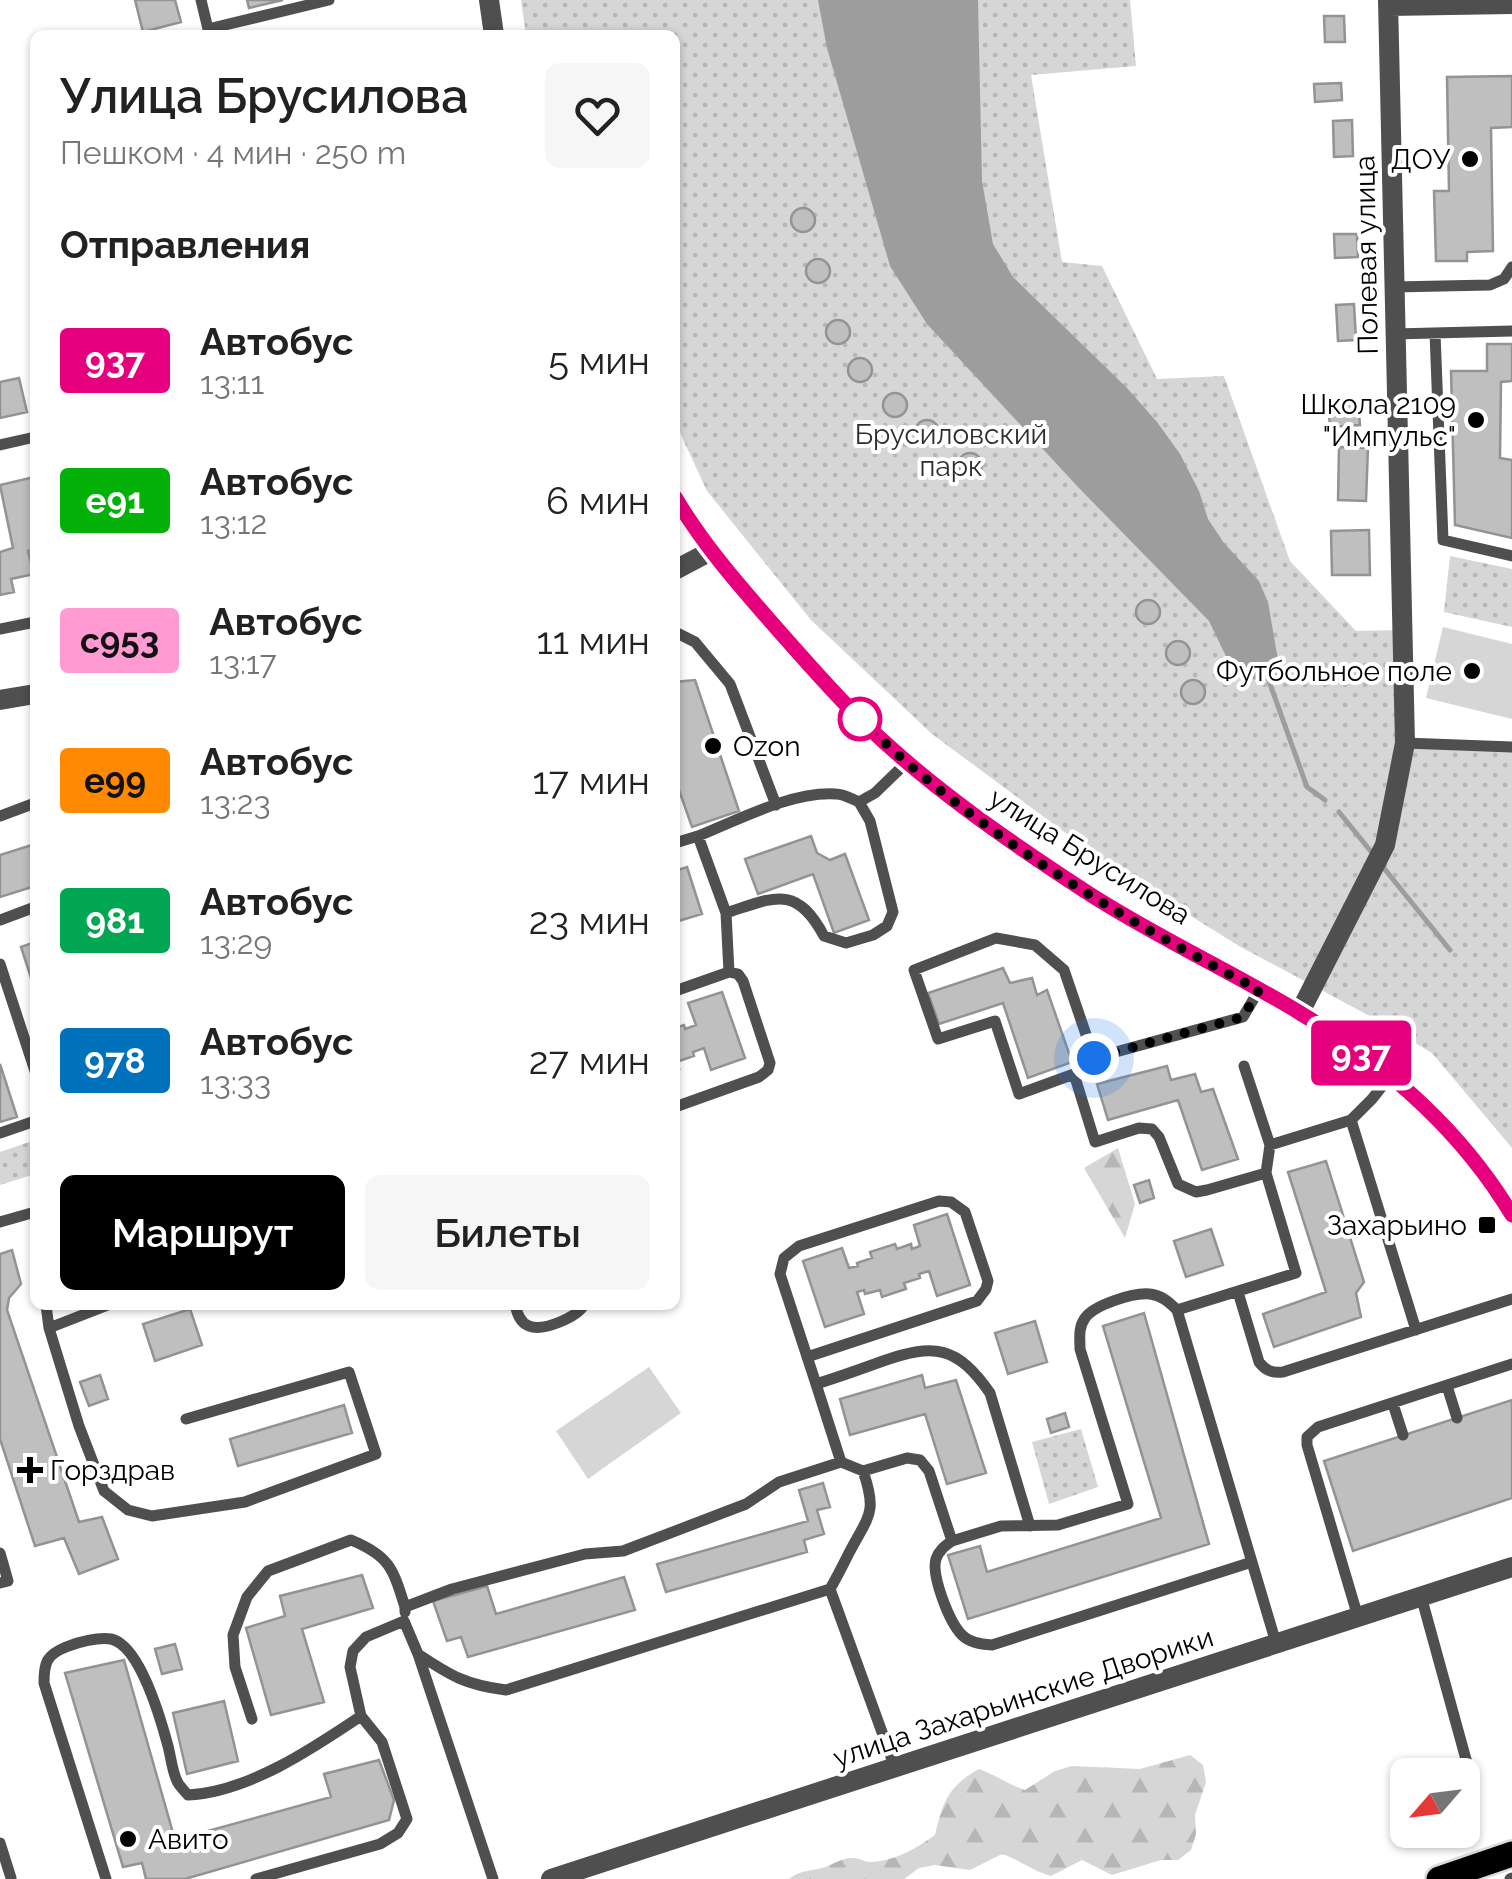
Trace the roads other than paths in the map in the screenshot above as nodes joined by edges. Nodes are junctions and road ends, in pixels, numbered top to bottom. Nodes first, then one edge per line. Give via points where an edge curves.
1 (201, 0) edge
2 (329, 0) edge
3 (489, 0) edge
4 (1388, 3) edge
5 (1512, 4) edge
6 (493, 30) edge
7 (1512, 267) edge
8 (1394, 288) junction
9 (1512, 330) edge
10 (1434, 333) junction
11 (1394, 334) junction
12 (30, 437) edge
13 (0, 445) edge
14 (680, 504) edge
15 (712, 551) junction
16 (1512, 556) edge
17 (680, 567) edge
18 (30, 623) edge
19 (0, 629) edge
20 (680, 634) edge
21 (30, 695) edge
22 (0, 700) edge
23 (1404, 742) junction
24 (1512, 747) edge
25 (907, 762) junction
26 (859, 802) junction
27 (30, 805) edge
28 (776, 805) junction
29 (0, 816) edge
30 (698, 836) junction
31 (680, 841) edge
32 (30, 910) edge
33 (726, 913) junction
34 (0, 920) edge
35 (0, 964) edge
36 (729, 972) junction
37 (680, 989) edge
38 (1259, 990) junction
39 (1300, 1012) junction
40 (30, 1028) edge
41 (22, 1031) junction
42 (30, 1056) edge
43 (1094, 1058) junction
44 (1244, 1066) dead end
45 (1074, 1074) junction
46 (1390, 1076) junction
47 (680, 1104) edge
48 (1350, 1120) junction
49 (30, 1124) edge
50 (0, 1133) edge
51 (1270, 1145) junction
52 (1266, 1174) junction
53 (30, 1213) edge
54 (1512, 1215) edge
55 (0, 1222) edge
56 (1238, 1292) junction
57 (1512, 1299) edge
58 (47, 1310) edge
59 (95, 1310) edge
60 (516, 1310) edge
61 (579, 1310) edge
62 (1176, 1310) junction
63 (49, 1328) junction
64 (1416, 1330) junction
65 (807, 1357) junction
66 (1512, 1364) edge
67 (816, 1384) junction
68 (1447, 1386) junction
69 (1393, 1404) junction
70 (1457, 1418) dead end
71 (186, 1419) dead end
72 (1404, 1435) dead end
73 (842, 1462) junction
74 (863, 1471) junction
75 (1030, 1526) junction
76 (952, 1541) junction
77 (0, 1553) edge
78 (1252, 1562) junction
79 (1512, 1567) edge
80 (0, 1584) edge
81 (830, 1588) junction
82 (1421, 1596) junction
83 (406, 1607) junction
84 (1358, 1617) junction
85 (404, 1621) junction
86 (1276, 1643) junction
87 (418, 1654) junction
88 (361, 1716) junction
89 (252, 1719) dead end
90 (1466, 1758) edge
91 (895, 1768) junction
92 (0, 1843) edge
93 (1512, 1854) edge
94 (9, 1879) edge
95 (106, 1879) edge
96 (256, 1879) edge
97 (493, 1879) edge
98 (551, 1879) edge
99 (1439, 1879) edge

1 - 2 lane via 208,29
3 - 6 street
4 - 5 street
4 - 8 street, Полевая улица
7 - 8 lane via 1490,285
8 - 11 street, Полевая улица
9 - 10 lane
10 - 11 lane
10 - 16 lane via 1442,540
11 - 23 street, Полевая улица
12 - 13 lane
14 - 15 street, улица Брусилова
15 - 17 street
15 - 25 street, улица Брусилова via 820,678
18 - 19 lane
20 - 28 lane via 695,642 730,684
21 - 22 street
23 - 24 lane
23 - 39 street via 1384,845
25 - 26 lane
25 - 38 street, улица Брусилова via 1090,894
26 - 28 lane via 839,794
26 - 33 lane via 870,821 892,912 887,926 846,943 824,936 796,900 768,899
27 - 29 lane
28 - 30 lane
30 - 31 lane
30 - 33 lane
32 - 34 lane
33 - 36 lane
35 - 41 lane
36 - 37 lane
36 - 47 lane via 743,981 768,1070
38 - 39 street, улица Брусилова
38 - 43 lane via 1243,1017
39 - 46 street, улица Брусилова
40 - 41 lane
41 - 42 lane
43 - 45 lane
43 - 45 lane via 1064,970 1036,945 996,938 914,970 938,1039 995,1020 1019,1094
44 - 51 lane
45 - 52 lane via 1095,1142 1152,1129 1178,1184 1196,1192
46 - 48 lane
46 - 54 street, улица Брусилова via 1472,1158
48 - 51 lane
48 - 64 lane
49 - 50 lane
51 - 52 lane
52 - 56 lane via 1296,1273
53 - 55 lane
56 - 62 lane
56 - 64 lane via 1260,1362 1274,1372
57 - 64 lane
58 - 63 lane
59 - 63 lane
60 - 61 lane via 535,1327
62 - 75 lane via 1168,1300 1137,1294 1086,1316 1080,1349 1128,1504 1058,1525
62 - 78 lane
63 - 71 lane via 104,1492 128,1510 152,1516 245,1502 376,1454 349,1372
65 - 65 lane via 977,1300 988,1280 962,1208 939,1201 790,1251 780,1274
65 - 67 lane
66 - 68 lane
67 - 73 lane
67 - 75 lane via 925,1349 961,1361 990,1394
68 - 69 lane
68 - 70 lane
69 - 72 lane
69 - 84 lane via 1318,1427 1307,1437
73 - 74 lane
73 - 83 lane via 779,1482 746,1504 623,1551 585,1554
74 - 76 lane via 920,1460
74 - 81 lane via 870,1513
75 - 76 lane via 1001,1526
76 - 78 lane via 934,1565 947,1609 962,1635 992,1646
77 - 80 lane via 8,1581
78 - 86 lane
79 - 82 street, улица Захарьинские Дворики
81 - 87 lane via 506,1690 451,1676
81 - 91 lane
82 - 84 street, улица Захарьинские Дворики
82 - 90 lane
83 - 85 lane
83 - 89 lane via 382,1558 351,1540 268,1571 247,1597 232,1635
84 - 86 street, улица Захарьинские Дворики
85 - 87 lane
85 - 88 lane via 366,1637 353,1651 350,1668
86 - 91 street, улица Захарьинские Дворики
87 - 97 lane
88 - 95 lane via 263,1774 188,1795 178,1784 145,1680 124,1646 95,1640 50,1656 44,1683
88 - 96 lane via 382,1742 407,1819 398,1833
91 - 98 street, улица Захарьинские Дворики
92 - 94 lane
93 - 99 main road

